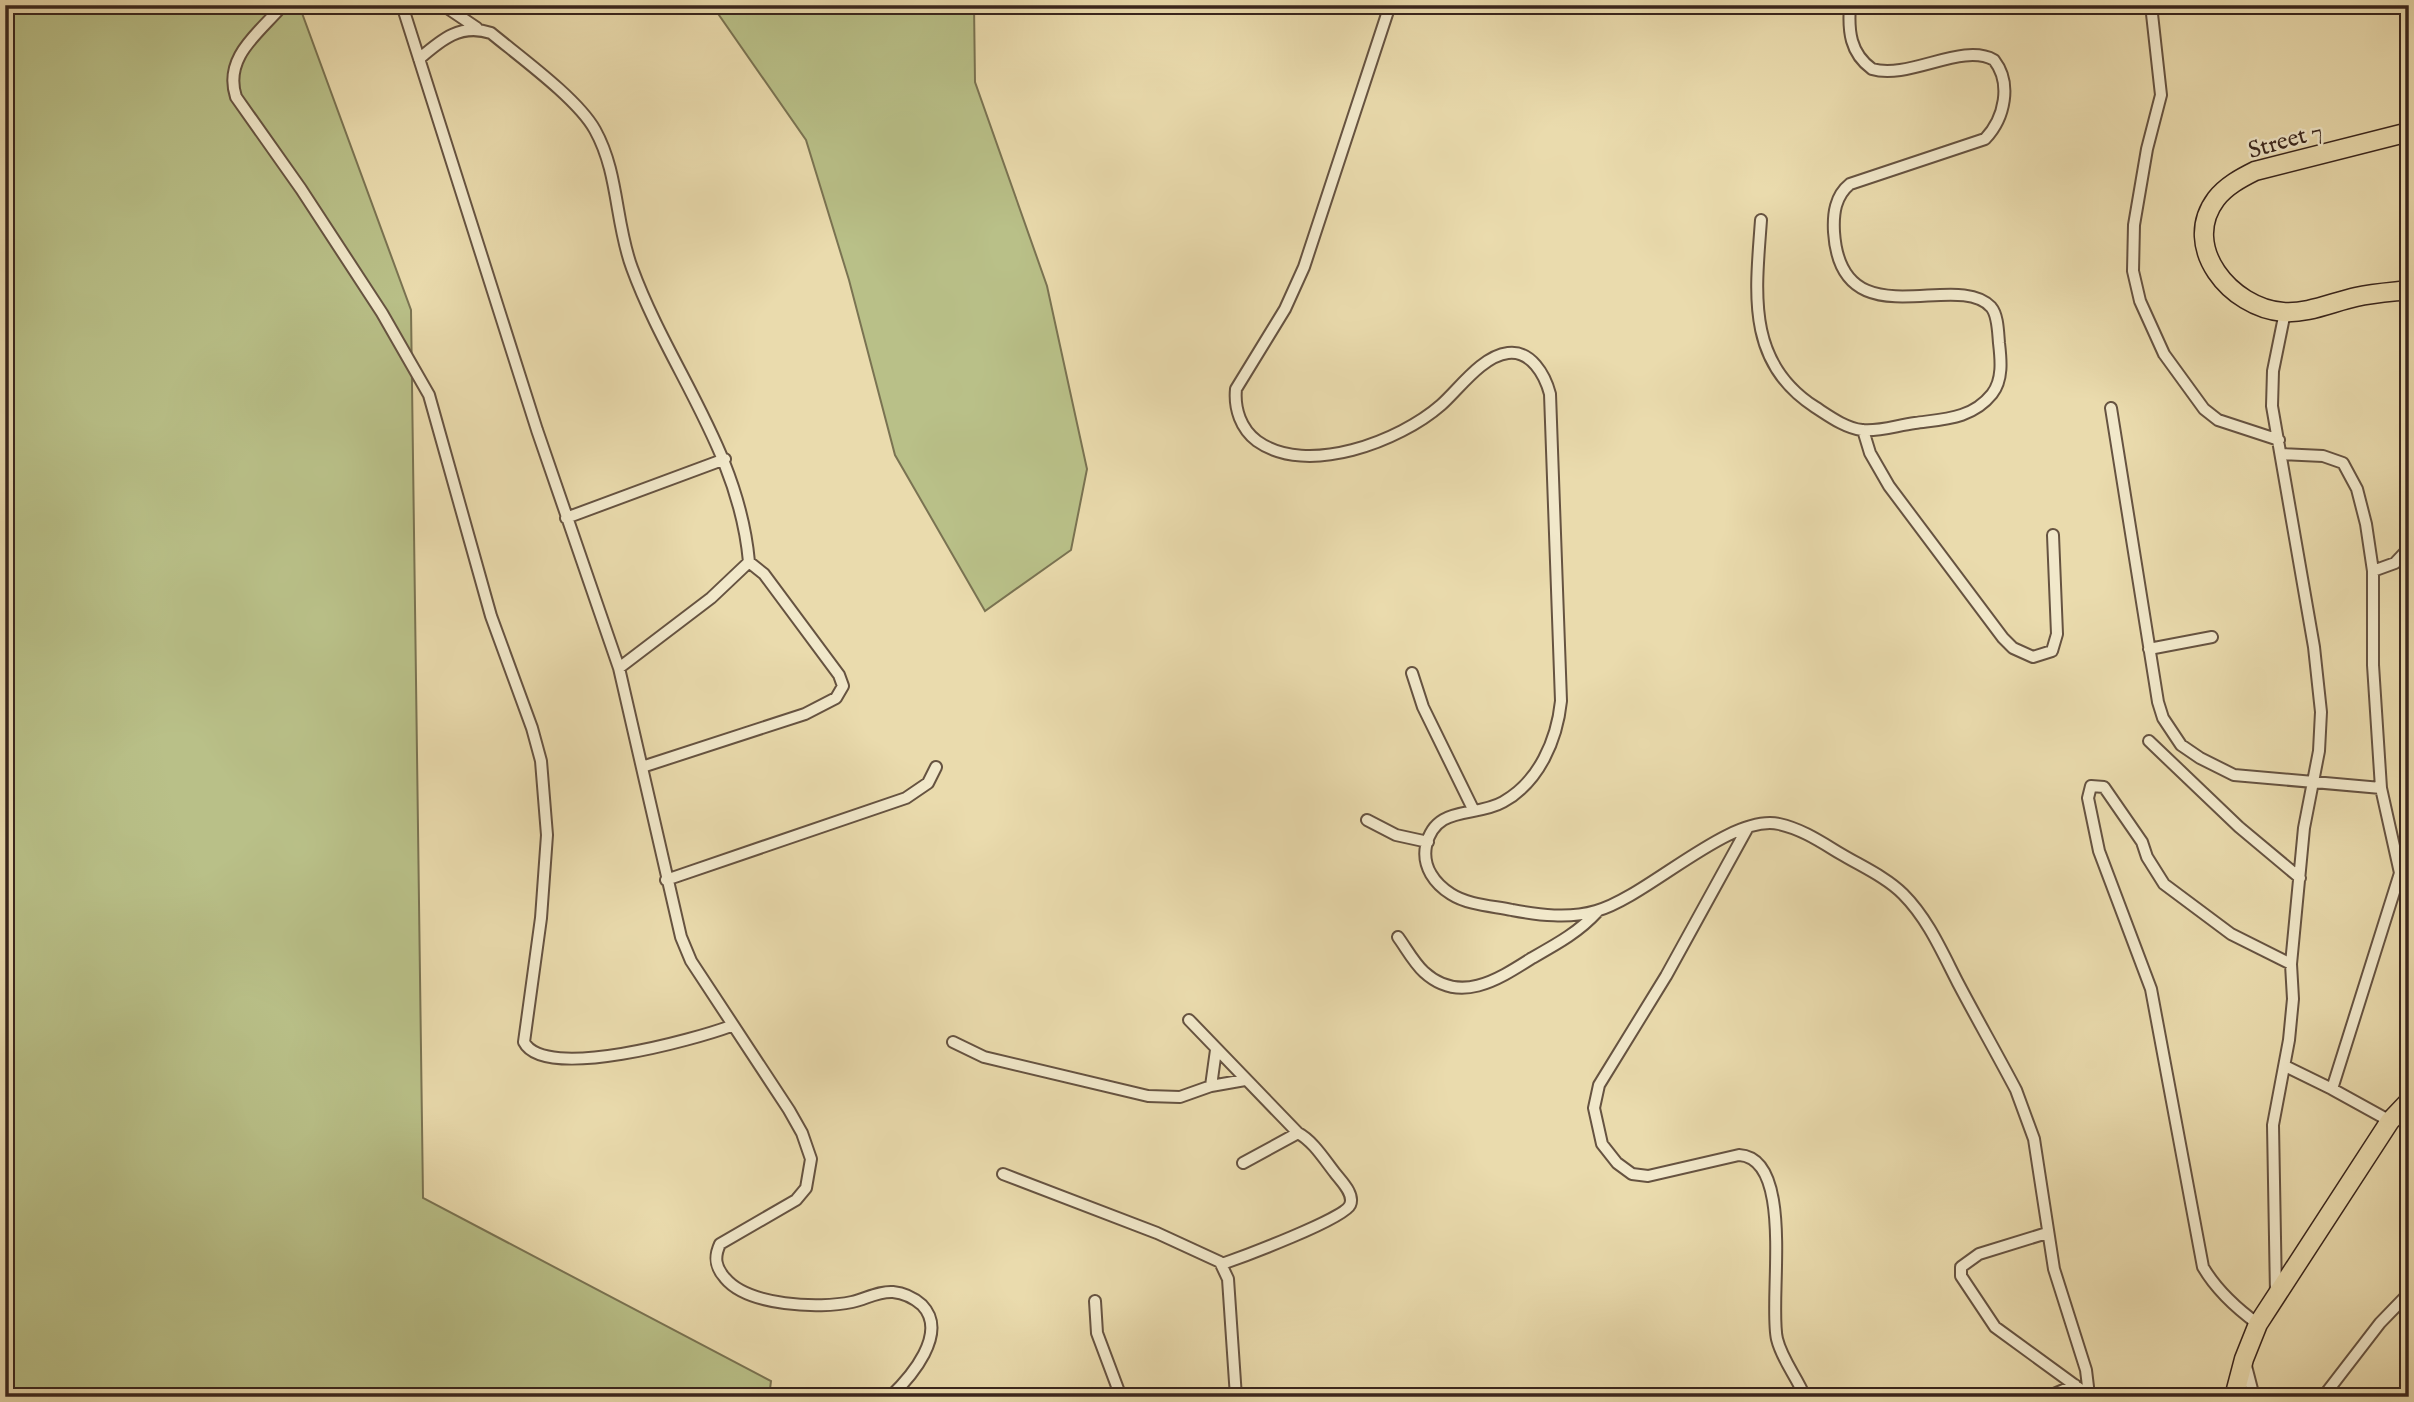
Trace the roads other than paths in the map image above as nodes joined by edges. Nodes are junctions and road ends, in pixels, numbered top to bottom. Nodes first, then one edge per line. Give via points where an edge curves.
1 (283, 5) edge
2 (402, 5) edge
3 (443, 5) edge
4 (1390, 5) edge
5 (1850, 5) edge
6 (2151, 5) edge
7 (477, 28) junction
8 (419, 60) junction
9 (2409, 132) edge
10 (1761, 220) dead end
11 (2409, 290) edge
12 (2285, 312) junction
13 (2111, 408) dead end
14 (1863, 430) junction
15 (2279, 440) junction
16 (2281, 454) junction
17 (725, 459) junction
18 (566, 518) junction
19 (2053, 535) dead end
20 (2409, 548) edge
21 (749, 562) junction
22 (2373, 571) junction
23 (2212, 636) dead end
24 (2150, 649) junction
25 (619, 668) junction
26 (1412, 673) dead end
27 (2149, 741) dead end
28 (642, 767) junction
29 (936, 767) dead end
30 (2314, 780) junction
31 (2381, 788) junction
32 (1473, 809) junction
33 (1367, 820) dead end
34 (1748, 827) junction
35 (1428, 842) junction
36 (2404, 876) edge
37 (2300, 878) junction
38 (666, 880) junction
39 (1598, 911) junction
40 (1398, 937) dead end
41 (2291, 964) junction
42 (1189, 1020) dead end
43 (731, 1026) junction
44 (953, 1042) dead end
45 (1216, 1050) junction
46 (2285, 1066) junction
47 (1245, 1080) junction
48 (1211, 1086) junction
49 (2332, 1089) junction
50 (2409, 1101) edge
51 (2390, 1121) junction
52 (1298, 1133) junction
53 (1243, 1163) dead end
54 (1003, 1174) dead end
55 (2047, 1233) junction
56 (1222, 1264) junction
57 (2409, 1293) edge
58 (2276, 1294) junction
59 (1095, 1301) dead end
60 (2258, 1324) junction
61 (2244, 1359) junction
62 (2075, 1385) junction
63 (2090, 1396) edge
64 (890, 1397) edge
65 (1121, 1397) edge
66 (1236, 1397) edge
67 (1805, 1397) edge
68 (2047, 1397) edge
69 (2234, 1397) edge
70 (2254, 1397) edge
71 (2323, 1397) edge

1 - 43 street via 237,57 232,70 236,97 382,313 429,395 491,616 541,761 546,874 524,1042 539,1057 562,1058 664,1048
2 - 8 street
3 - 7 street
4 - 32 street via 1304,267 1285,309 1236,389 1235,403 1248,432 1272,450 1334,454 1406,430 1499,356 1516,354 1540,369 1549,394 1559,720 1550,748 1523,785 1501,803
5 - 14 street via 1855,52 1872,69 1896,71 1979,55 1994,60 2005,80 1999,119 1985,139 1860,179 1845,188 1837,201 1833,225 1837,250 1858,285 1891,297 1975,299 1993,310 1999,339 1996,388 1977,409 1960,417
6 - 15 street via 2161,95 2134,225 2133,271 2140,301 2164,354 2204,409 2218,419
7 - 8 street via 446,37
7 - 17 street via 491,33 565,95 594,129 609,159 631,265 646,303
8 - 18 street
9 - 12 main road, Street 7 via 2255,171 2217,197 2203,236 2211,264 2228,288 2247,302
10 - 14 street via 1757,307 1767,352 1797,395 1840,422
11 - 12 main road, Street 7
12 - 15 street via 2272,387
13 - 24 street
14 - 19 street via 1889,486 2003,638 2033,657 2052,651 2057,634
15 - 16 street
16 - 22 street via 2332,458 2346,466 2367,524
16 - 30 street via 2321,712
17 - 18 street
17 - 21 street via 745,527
18 - 25 street
20 - 22 street via 2395,563
21 - 25 street
21 - 28 street via 760,568 839,675 841,691 805,714
22 - 31 street
23 - 24 street
24 - 30 street via 2163,718 2181,744 2234,775
25 - 28 street
26 - 32 street via 1423,707
27 - 37 street
28 - 38 street
29 - 38 street via 923,788 906,798
30 - 31 street
30 - 37 street
31 - 36 street
32 - 35 street via 1444,818
33 - 35 street via 1396,835
34 - 39 street via 1625,900
34 - 55 street via 1770,822 1809,834 1901,892 1918,912 2016,1090 2034,1139
34 - 67 street via 1666,976 1598,1084 1594,1108 1602,1144 1632,1174 1648,1176 1739,1155 1758,1165 1770,1187 1777,1225 1776,1337
35 - 39 street via 1426,863 1435,881 1458,898 1524,912
36 - 49 street
37 - 41 street
38 - 43 street via 691,961
39 - 40 street via 1581,930 1478,988 1439,983 1423,972
41 - 46 street via 2293,999
41 - 60 street via 2231,934 2164,884 2104,787 2091,786 2088,798 2099,851 2151,989 2203,1267 2237,1309
42 - 45 street
43 - 64 street via 802,1133 811,1159 806,1188 796,1200 720,1244 715,1259 718,1270 741,1291 780,1302 837,1304 883,1292 918,1301 929,1317 928,1345
44 - 48 street via 984,1057 1148,1096 1180,1097
45 - 47 street
45 - 48 street
46 - 49 street
46 - 58 street via 2272,1145
47 - 48 street
47 - 52 street
49 - 51 street
50 - 51 main road
51 - 58 main road
52 - 53 street
52 - 56 street via 1312,1144 1350,1194 1350,1206 1326,1222
54 - 56 street via 1146,1228
55 - 62 street via 1979,1254 1960,1270 1995,1327
55 - 63 street via 2064,1307 2087,1370
56 - 66 street
57 - 71 street
58 - 60 main road
59 - 65 street via 1097,1333
60 - 61 main road
61 - 69 main road
61 - 70 street
62 - 63 street
62 - 68 street

